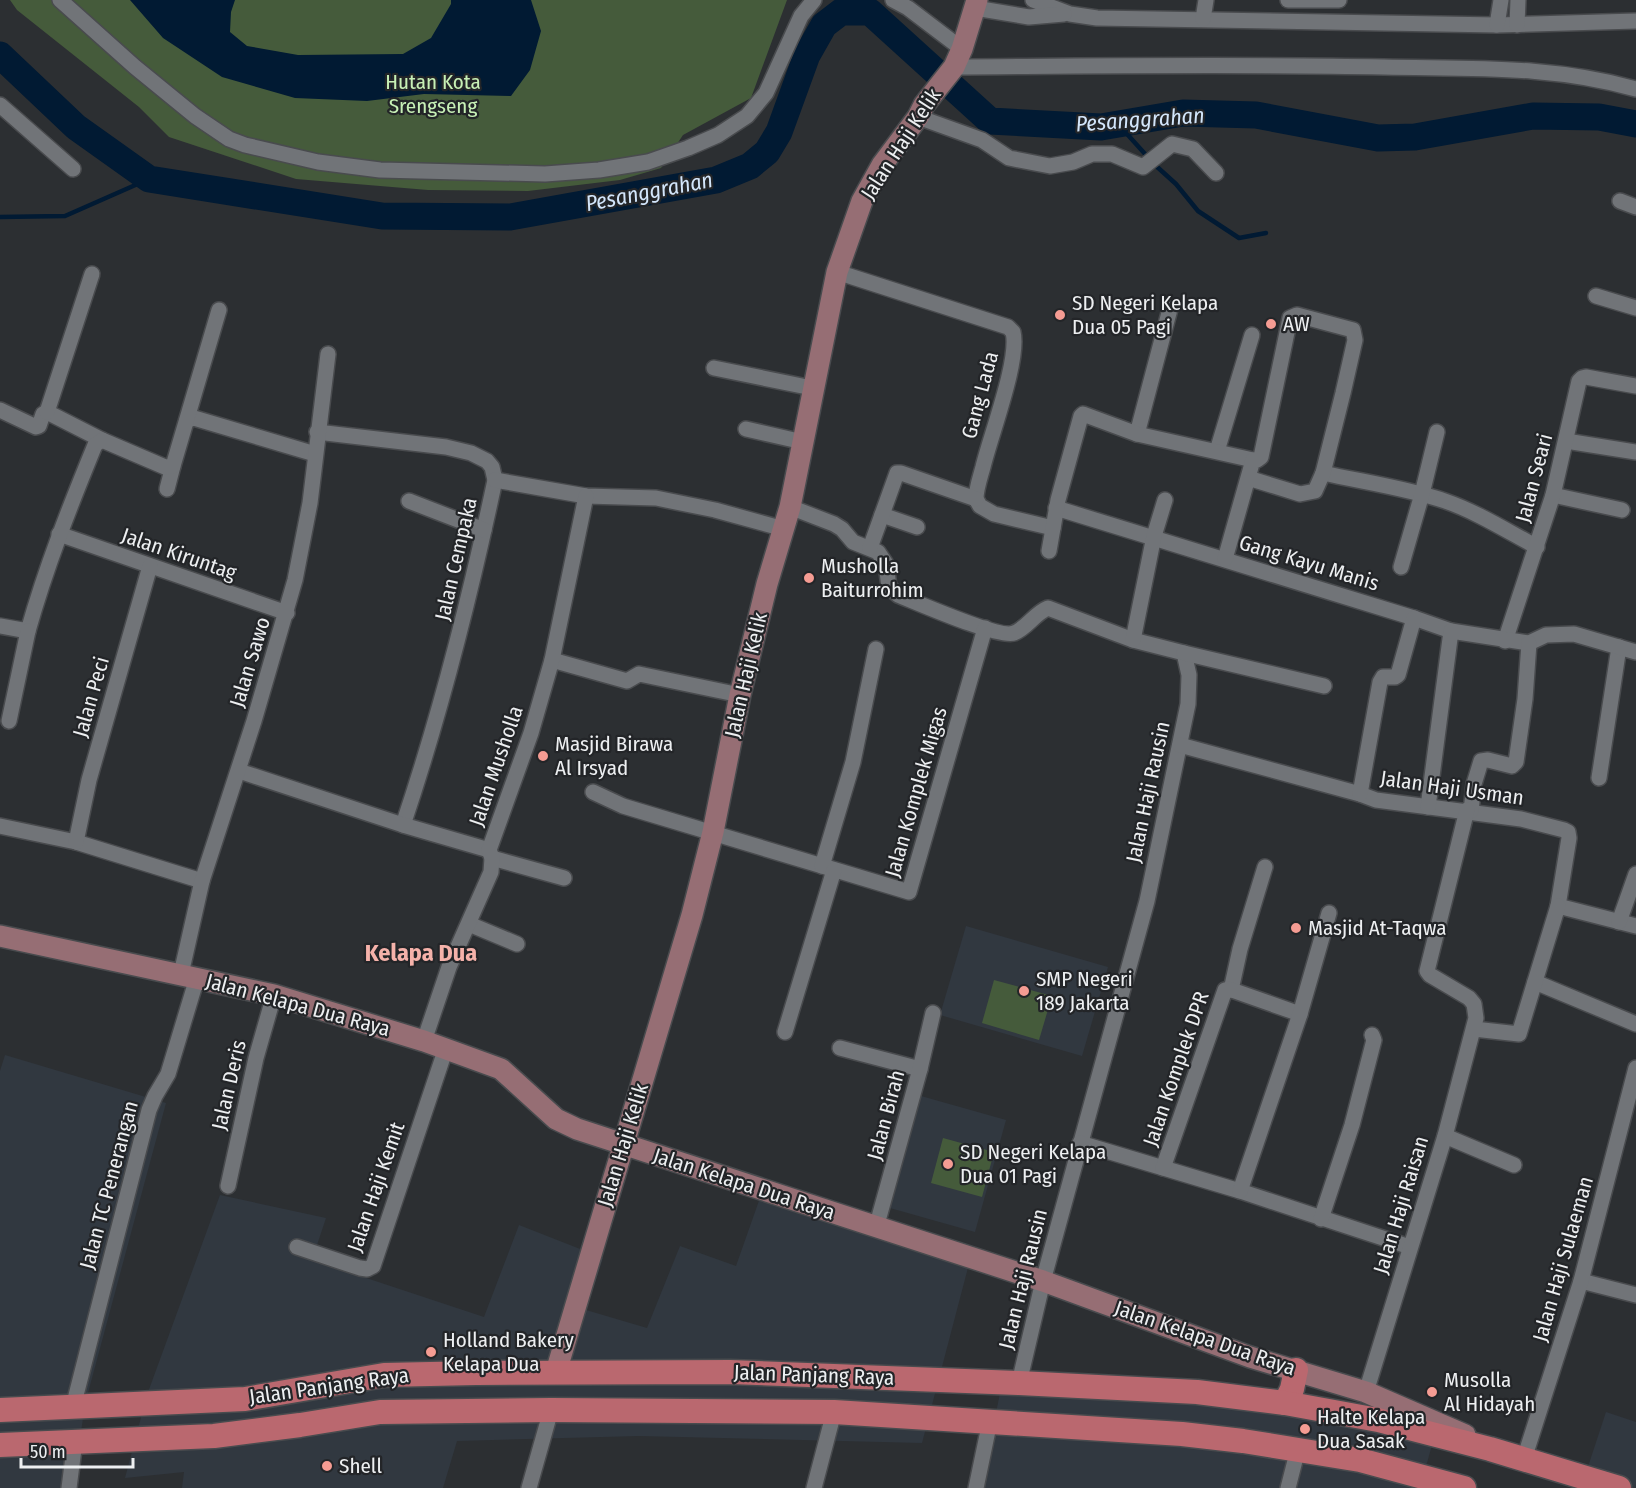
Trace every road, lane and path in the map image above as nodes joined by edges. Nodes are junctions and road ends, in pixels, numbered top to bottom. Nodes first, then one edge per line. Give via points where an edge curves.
1 (60, 0) edge
2 (814, 0) edge
3 (893, 0) edge
4 (1033, 0) edge
5 (1206, 0) edge
6 (1287, 0) edge
7 (1339, 0) edge
8 (1501, 0) edge
9 (1518, 0) edge
10 (1305, 1) edge
11 (976, 4) edge
12 (1070, 14) junction
13 (1203, 19) junction
14 (1636, 21) edge
15 (1497, 25) junction
16 (1517, 25) junction
17 (955, 63) junction
18 (1636, 89) edge
19 (0, 105) edge
20 (921, 111) junction
21 (73, 169) dead end
22 (1216, 172) dead end
23 (1620, 201) dead end
24 (1636, 207) edge
25 (837, 272) junction
26 (92, 274) dead end
27 (1596, 296) dead end
28 (1636, 308) edge
29 (1170, 309) dead end
30 (219, 310) dead end
31 (1252, 335) dead end
32 (328, 354) dead end
33 (714, 368) dead end
34 (1636, 386) edge
35 (812, 388) junction
36 (0, 410) edge
37 (46, 412) junction
38 (187, 420) junction
39 (746, 429) dead end
40 (317, 432) junction
41 (1437, 432) dead end
42 (1137, 434) junction
43 (102, 440) junction
44 (1566, 441) junction
45 (802, 442) junction
46 (1217, 451) junction
47 (1636, 452) edge
48 (315, 454) junction
49 (1253, 460) junction
50 (173, 466) junction
51 (1323, 473) junction
52 (1248, 478) junction
53 (495, 480) junction
54 (167, 489) dead end
55 (1422, 494) junction
56 (1553, 495) junction
57 (586, 496) junction
58 (976, 499) junction
59 (1165, 500) dead end
60 (409, 501) dead end
61 (790, 507) junction
62 (1056, 508) junction
63 (1622, 510) dead end
64 (882, 515) junction
65 (917, 527) dead end
66 (1053, 528) junction
67 (784, 529) junction
68 (484, 530) junction
69 (58, 534) junction
70 (1154, 536) junction
71 (1537, 547) junction
72 (870, 548) junction
73 (1049, 552) dead end
74 (1225, 559) junction
75 (150, 566) junction
76 (1401, 567) dead end
77 (286, 613) junction
78 (1414, 618) junction
79 (0, 626) edge
80 (985, 628) junction
81 (28, 631) junction
82 (1451, 632) junction
83 (1133, 640) junction
84 (1505, 641) junction
85 (1529, 643) junction
86 (1619, 647) junction
87 (876, 649) dead end
88 (1636, 652) edge
89 (1184, 653) junction
90 (552, 660) junction
91 (1324, 686) dead end
92 (740, 695) junction
93 (9, 721) dead end
94 (1180, 745) junction
95 (239, 771) junction
96 (1599, 778) dead end
97 (593, 792) dead end
98 (1360, 794) junction
99 (1428, 807) junction
100 (1469, 811) junction
101 (403, 825) junction
102 (0, 826) edge
103 (713, 832) junction
104 (75, 842) junction
105 (491, 854) junction
106 (1266, 867) dead end
107 (828, 868) junction
108 (1636, 874) edge
109 (564, 878) dead end
110 (202, 881) junction
111 (1558, 906) junction
112 (1329, 913) dead end
113 (1619, 922) junction
114 (469, 924) junction
115 (1636, 926) edge
116 (0, 936) edge
117 (517, 944) dead end
118 (189, 976) junction
119 (1535, 982) junction
120 (1231, 990) junction
121 (274, 995) junction
122 (933, 1013) dead end
123 (1300, 1014) junction
124 (1636, 1024) edge
125 (1474, 1029) junction
126 (785, 1032) dead end
127 (1372, 1035) dead end
128 (424, 1041) junction
129 (446, 1048) junction
130 (840, 1048) dead end
131 (1636, 1068) edge
132 (920, 1069) junction
133 (1445, 1136) junction
134 (1080, 1143) junction
135 (623, 1144) junction
136 (1514, 1165) dead end
137 (1164, 1168) junction
138 (228, 1185) dead end
139 (1240, 1191) junction
140 (1321, 1219) junction
141 (876, 1228) junction
142 (297, 1247) dead end
143 (1410, 1247) junction
144 (1043, 1281) junction
145 (1581, 1281) junction
146 (1636, 1295) edge
147 (1296, 1370) junction
148 (556, 1372) junction
149 (1019, 1383) junction
150 (1366, 1392) junction
151 (1285, 1403) junction
152 (73, 1407) junction
153 (0, 1410) edge
154 (551, 1410) junction
155 (834, 1412) junction
156 (990, 1421) junction
157 (75, 1441) junction
158 (0, 1445) edge
159 (1298, 1449) junction
160 (1490, 1449) junction
161 (1524, 1459) junction
162 (1459, 1487) edge
163 (69, 1488) edge
164 (529, 1488) edge
165 (814, 1488) edge
166 (976, 1488) edge
167 (1288, 1488) edge
168 (1619, 1488) edge

1 - 2 street via 195,116 245,145 318,162 380,170 545,174 648,162 718,135 747,116 766,93 801,16
3 - 17 street via 908,8
4 - 12 street
5 - 13 street
6 - 10 street
7 - 10 street
8 - 15 street
9 - 16 street
11 - 12 street via 1029,17
11 - 17 street, Jalan Haji Kelik
12 - 13 street
13 - 15 street
14 - 16 street
15 - 16 street
17 - 18 street via 1534,70
17 - 20 street, Jalan Haji Kelik
19 - 21 street
20 - 22 street via 982,140 1009,158 1050,166 1092,154 1112,154 1143,167 1172,144 1193,149
20 - 25 street, Jalan Haji Kelik via 882,165 862,201
23 - 24 street
25 - 35 street, Jalan Haji Kelik
25 - 58 street, Gang Lada via 1014,332 1008,380
26 - 37 street
27 - 28 street
29 - 42 street
30 - 38 street
31 - 46 street
32 - 40 street, Jalan Sawo
33 - 35 street
34 - 44 street, Jalan Seari via 1582,378
35 - 45 street, Jalan Haji Kelik
36 - 37 street via 36,427
37 - 43 street
38 - 48 street via 194,418
38 - 50 street
39 - 45 street
40 - 48 street, Jalan Sawo
40 - 53 street via 471,453 487,461
41 - 55 street
42 - 46 street
42 - 62 street via 1085,414 1081,416
43 - 50 street via 165,467
43 - 69 street via 95,445
44 - 47 street
44 - 56 street, Jalan Seari
45 - 61 street, Jalan Haji Kelik
46 - 49 street
48 - 77 street, Jalan Sawo via 306,527
49 - 51 street via 1261,457 1290,318 1297,315 1355,333
49 - 52 street
50 - 54 street
51 - 52 street via 1315,491 1306,494
51 - 55 street
52 - 74 street
53 - 57 street, Jalan Cempaka
53 - 68 street, Jalan Cempaka
55 - 71 street via 1475,513
55 - 76 street
56 - 63 street
56 - 71 street, Jalan Seari
57 - 67 street, Jalan Cempaka via 656,498
57 - 90 street, Jalan Musholla
58 - 64 street via 899,472
58 - 66 street via 994,514
59 - 70 street
60 - 68 street
61 - 67 street, Jalan Haji Kelik
61 - 72 street via 834,524 853,542
62 - 66 street
62 - 70 street, Gang Kayu Manis
64 - 65 street
64 - 72 street
66 - 73 street
67 - 92 street, Jalan Haji Kelik
68 - 101 street, Jalan Cempaka via 433,734
69 - 75 street, Jalan Kiruntag
69 - 81 street
70 - 74 street, Gang Kayu Manis
70 - 83 street
71 - 84 street, Jalan Seari
72 - 80 street via 886,564 892,592
74 - 78 street, Gang Kayu Manis
75 - 77 street, Jalan Kiruntag
75 - 104 street, Jalan Peci
77 - 95 street, Jalan Sawo
78 - 82 street, Gang Kayu Manis
78 - 98 street via 1398,675 1383,677 1380,682
79 - 81 street
80 - 83 street via 1012,634 1048,608
80 - 107 street, Jalan Komplek Migas via 911,889 906,892
81 - 93 street
82 - 84 street, Gang Kayu Manis
82 - 99 street
83 - 89 street
84 - 85 street
85 - 86 street via 1546,635 1574,634
85 - 100 street via 1516,762 1512,766 1481,761
86 - 88 street
86 - 96 street
87 - 107 street
89 - 91 street
89 - 94 street, Jalan Haji Rausin via 1190,682
90 - 92 street via 627,681 639,674
90 - 105 street, Jalan Musholla
92 - 103 street, Jalan Haji Kelik
94 - 98 street, Jalan Haji Usman
94 - 134 street, Jalan Haji Rausin via 1147,902
95 - 101 street
95 - 110 street, Jalan Sawo
97 - 103 street, Jalan Komplek Migas via 622,806
98 - 99 street, Jalan Haji Usman
99 - 100 street, Jalan Haji Usman
100 - 111 street, Jalan Haji Usman via 1568,832
100 - 125 street, Jalan Haji Raisan via 1427,968 1430,975 1472,1000
101 - 105 street
102 - 104 street
103 - 107 street, Jalan Komplek Migas
103 - 135 street, Jalan Haji Kelik
104 - 110 street
105 - 109 street
105 - 114 street, Jalan Musholla via 491,872
106 - 120 street
107 - 126 street
108 - 113 street
110 - 118 street, Jalan Sawo
111 - 113 street
111 - 119 street
112 - 123 street
113 - 115 street
114 - 117 street
114 - 128 street, Jalan Musholla via 449,967
116 - 118 street, Jalan Kelapa Dua Raya
118 - 121 street, Jalan Kelapa Dua Raya
118 - 152 street, Jalan TC Penerangan via 168,1074 149,1110
119 - 124 street
119 - 125 street via 1519,1034
120 - 123 street, Jalan Komplek DPR
120 - 137 street, Jalan Komplek DPR via 1223,992
121 - 128 street, Jalan Kelapa Dua Raya
121 - 138 street, Jalan Deris
122 - 132 street, Jalan Birah
123 - 139 street
125 - 133 street, Jalan Haji Raisan
127 - 140 street via 1354,1116
128 - 129 street, Jalan Kelapa Dua Raya
129 - 135 street, Jalan Kelapa Dua Raya via 501,1069 567,1125
129 - 142 street, Jalan Haji Kemit via 373,1266 360,1268
130 - 132 street
131 - 145 street, Jalan Haji Sulaeman
132 - 141 street, Jalan Birah
133 - 136 street
133 - 143 street, Jalan Haji Raisan
134 - 137 street, Jalan Komplek DPR
134 - 144 street, Jalan Haji Rausin
135 - 141 street, Jalan Kelapa Dua Raya
135 - 148 street, Jalan Haji Kelik
137 - 139 street, Jalan Komplek DPR
139 - 140 street, Jalan Komplek DPR
140 - 143 street, Jalan Komplek DPR
141 - 144 street, Jalan Kelapa Dua Raya
143 - 150 street, Jalan Haji Raisan
144 - 147 street, Jalan Kelapa Dua Raya via 1250,1357
144 - 149 street, Jalan Haji Rausin
145 - 146 street
145 - 161 street, Jalan Haji Sulaeman
147 - 150 street, Jalan Kelapa Dua Raya
147 - 151 main road
148 - 149 main road, Jalan Panjang Raya via 730,1372
148 - 152 main road, Jalan Panjang Raya via 384,1375 245,1399
149 - 151 main road, Jalan Panjang Raya via 1197,1392
150 - 160 street, Jalan Kelapa Dua Raya
151 - 160 main road, Jalan Panjang Raya via 1378,1420
152 - 153 main road, Jalan Panjang Raya
154 - 155 main road, Jalan Panjang Raya
154 - 157 main road, Jalan Panjang Raya via 380,1412 214,1436
154 - 164 street
155 - 156 main road, Jalan Panjang Raya
155 - 165 street
156 - 159 main road, Jalan Panjang Raya via 1182,1434
156 - 166 street
157 - 158 main road, Jalan Panjang Raya
157 - 163 street
159 - 162 main road, Jalan Panjang Raya via 1360,1460
159 - 167 street
160 - 161 main road, Jalan Panjang Raya
161 - 168 main road, Jalan Panjang Raya

